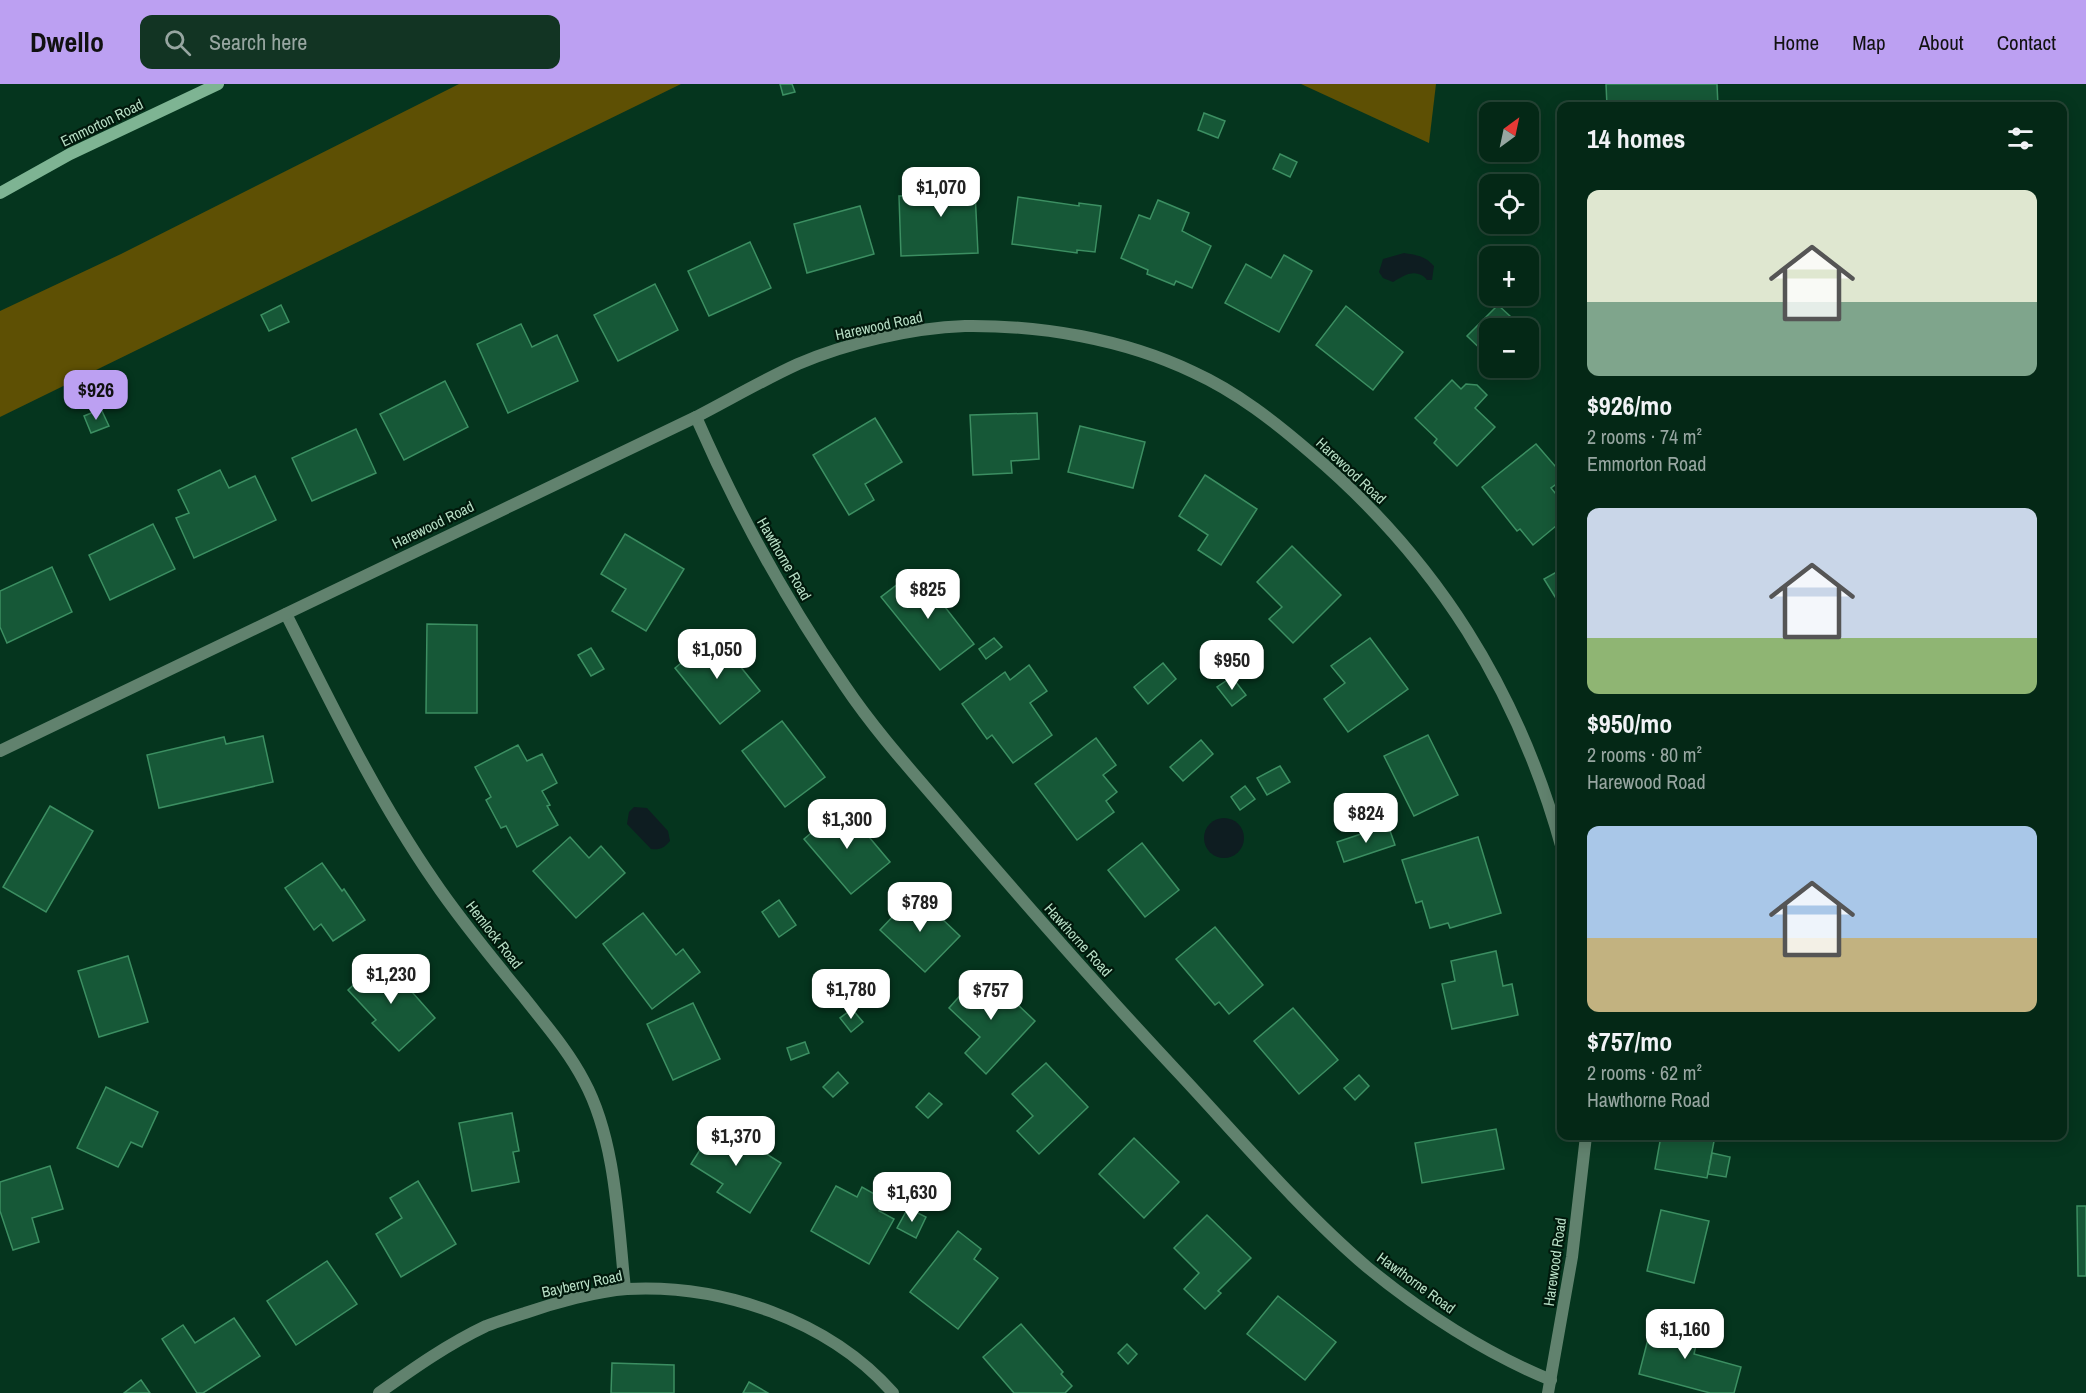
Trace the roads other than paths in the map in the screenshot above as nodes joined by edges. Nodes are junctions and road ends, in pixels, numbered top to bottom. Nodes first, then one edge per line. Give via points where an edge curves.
1 (218, 84) edge
2 (0, 193) edge
3 (696, 417) junction
4 (286, 614) junction
5 (0, 751) edge
6 (1557, 831) edge
7 (1586, 1140) edge
8 (625, 1289) junction
9 (1551, 1380) junction
10 (379, 1393) edge
11 (893, 1393) edge
12 (1548, 1393) edge

1 - 2 main road, Emmorton Road via 70,154
3 - 4 street, Harewood Road
3 - 6 street, Harewood Road via 797,364 831,352 911,333 963,326 1029,328 1090,339 1142,351 1194,372 1248,403 1346,483 1399,538 1447,598 1489,666 1521,732
3 - 9 street, Hawthorne Road via 746,524 846,688 1059,942 1301,1203 1367,1267 1469,1338
4 - 5 street, Harewood Road
4 - 8 street, Hemlock Road via 383,801 433,880 550,1030 584,1081 601,1123 615,1191
7 - 9 street, Harewood Road via 1572,1257
8 - 10 street, Bayberry Road via 554,1303 488,1325 438,1351
8 - 11 street, Bayberry Road via 669,1289 718,1296 768,1310 850,1354
9 - 12 street, Harewood Road

